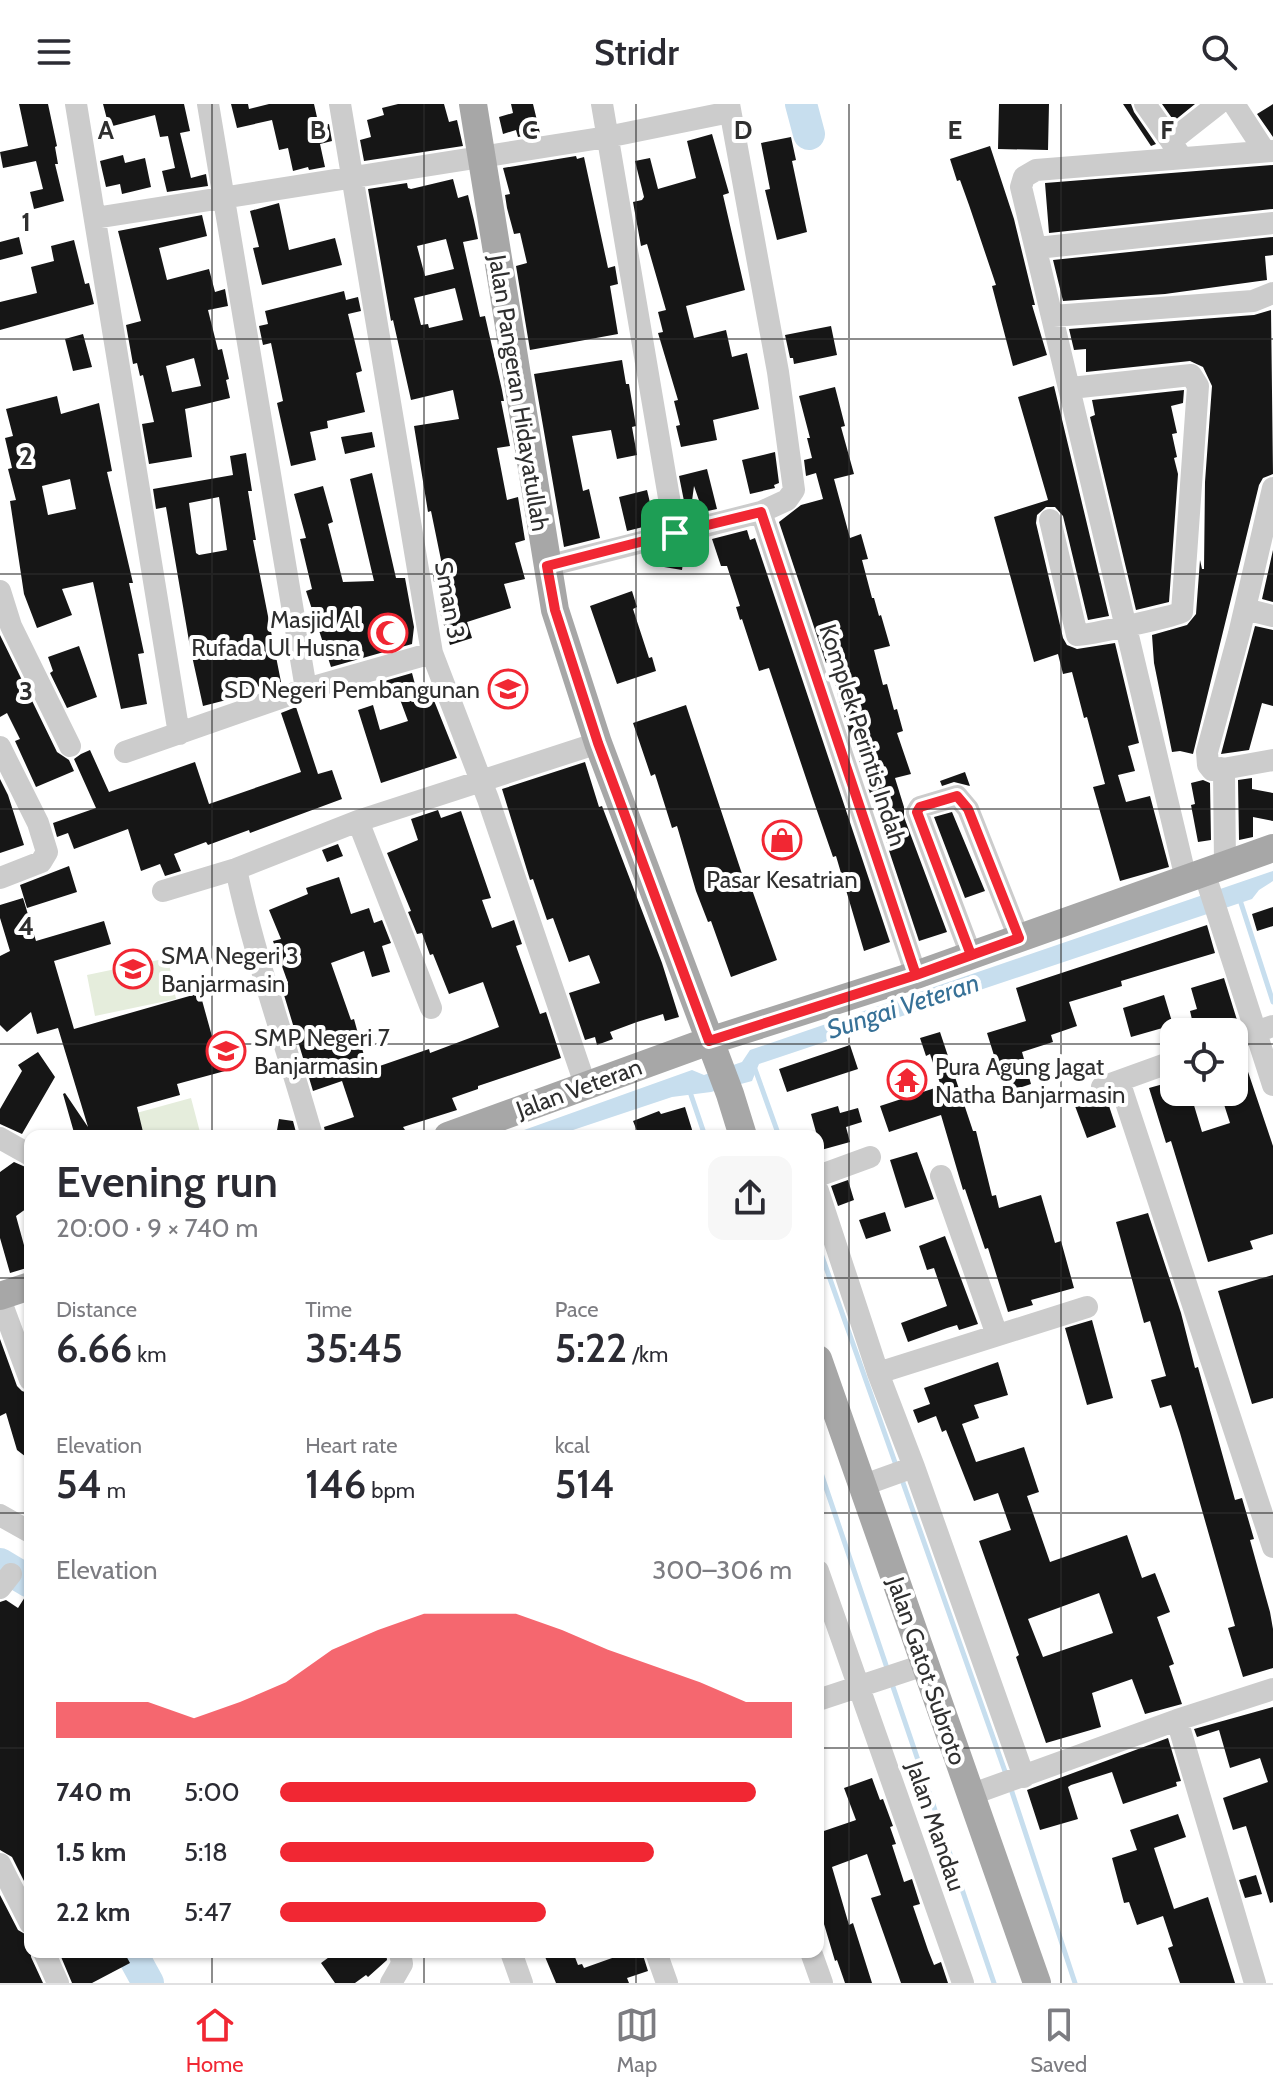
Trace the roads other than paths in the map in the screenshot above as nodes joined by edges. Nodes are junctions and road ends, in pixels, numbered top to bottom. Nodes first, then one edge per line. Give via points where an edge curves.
1 (76, 104) edge
2 (208, 104) edge
3 (340, 104) edge
4 (473, 104) edge
5 (602, 104) edge
6 (1145, 104) edge
7 (1218, 104) edge
8 (1234, 104) edge
9 (729, 108) edge
10 (607, 137) junction
11 (1176, 149) junction
12 (1269, 151) edge
13 (481, 157) junction
14 (352, 178) junction
15 (224, 198) junction
16 (95, 218) junction
17 (1273, 223) edge
18 (1037, 248) junction
19 (1273, 293) edge
20 (1053, 316) junction
21 (1071, 388) junction
22 (1273, 488) edge
23 (761, 512) junction
24 (1050, 520) dead end
25 (675, 533) junction
26 (547, 566) junction
27 (0, 591) edge
28 (1245, 609) junction
29 (1273, 616) edge
30 (1126, 625) junction
31 (432, 653) junction
32 (306, 689) junction
33 (179, 734) junction
34 (598, 743) junction
35 (70, 746) dead end
36 (0, 747) edge
37 (125, 752) dead end
38 (1273, 760) edge
39 (1223, 769) junction
40 (481, 780) junction
41 (358, 821) junction
42 (1273, 848) edge
43 (236, 869) junction
44 (1206, 876) junction
45 (0, 878) edge
46 (163, 891) dead end
47 (1019, 938) junction
48 (971, 955) junction
49 (916, 975) junction
50 (431, 1008) dead end
51 (1267, 1028) edge
52 (1248, 1034) edge
53 (714, 1052) junction
54 (1160, 1066) edge
55 (585, 1084) junction
56 (1273, 1085) edge
57 (310, 1130) edge
58 (464, 1130) edge
59 (741, 1130) edge
60 (0, 1138) edge
61 (24, 1152) edge
62 (870, 1157) dead end
63 (824, 1174) edge
64 (941, 1176) dead end
65 (824, 1209) edge
66 (24, 1294) edge
67 (1087, 1307) dead end
68 (9, 1315) edge
69 (997, 1335) junction
70 (24, 1361) edge
71 (824, 1368) edge
72 (878, 1373) junction
73 (892, 1475) junction
74 (0, 1515) edge
75 (24, 1529) edge
76 (1273, 1547) edge
77 (824, 1584) edge
78 (913, 1668) junction
79 (870, 1682) junction
80 (1273, 1689) edge
81 (824, 1698) edge
82 (1177, 1720) junction
83 (1012, 1781) junction
84 (970, 1795) junction
85 (0, 1864) edge
86 (24, 1911) edge
87 (47, 1958) edge
88 (401, 1958) edge
89 (513, 1958) edge
90 (658, 1958) edge
91 (813, 1958) edge
92 (58, 1983) edge
93 (391, 1983) edge
94 (522, 1983) edge
95 (667, 1983) edge
96 (822, 1983) edge
97 (963, 1983) edge
98 (1037, 1983) edge
99 (1255, 1983) edge

1 - 16 street
2 - 15 street
3 - 14 street, Sman 3
4 - 13 main road, Jalan Pangeran Hidayatullah
5 - 10 street
6 - 11 street
7 - 11 street
8 - 12 street
9 - 10 street
9 - 23 street via 778,372 794,490 787,500
10 - 13 street
10 - 25 street
11 - 12 street
11 - 18 street via 1029,173 1021,187
13 - 14 street
13 - 26 main road, Jalan Pangeran Hidayatullah
14 - 15 street
14 - 31 street, Sman 3
15 - 16 street
15 - 32 street
16 - 33 street
17 - 18 street
18 - 20 street
19 - 20 street via 1253,301
20 - 21 street
21 - 30 street
21 - 30 street via 1191,375 1198,386 1184,608 1175,617
22 - 28 street
23 - 25 street
23 - 49 street, Komplek Perintis Indah
24 - 30 street via 1077,635
25 - 26 street
26 - 34 main road, Jalan Pangeran Hidayatullah via 555,610
27 - 35 street via 11,626
28 - 29 street
28 - 39 street via 1207,752 1209,767
30 - 44 street
31 - 32 street
31 - 40 street, Sman 3
32 - 33 street
33 - 37 street
34 - 40 street
34 - 53 main road, Jalan Pangeran Hidayatullah
36 - 45 street via 47,852 41,862
38 - 39 street
39 - 44 street
40 - 41 street
40 - 55 street, Sman 3
41 - 43 street
41 - 50 street
42 - 44 main road, Jalan Veteran
43 - 46 street
43 - 57 street
44 - 47 main road, Jalan Veteran
44 - 51 street
47 - 48 main road, Jalan Veteran
47 - 48 street via 961,798 920,807 917,812
48 - 49 main road, Jalan Veteran
49 - 53 main road, Jalan Veteran
51 - 52 street
51 - 56 street
53 - 55 main road, Jalan Veteran
53 - 59 main road
54 - 76 street via 1110,1084
55 - 58 main road, Jalan Veteran
60 - 61 street
62 - 63 street
64 - 69 street
65 - 72 street
66 - 68 main road
67 - 69 street
68 - 70 street
69 - 72 street
71 - 73 main road, Jalan Gatot Subroto
72 - 73 street
73 - 78 main road, Jalan Gatot Subroto
73 - 83 street
74 - 75 street
77 - 79 street, Jalan Mandau
78 - 79 street
78 - 84 main road, Jalan Gatot Subroto
79 - 81 street
79 - 97 street, Jalan Mandau
80 - 82 street
82 - 83 street
82 - 99 street
83 - 84 street
84 - 98 main road, Jalan Gatot Subroto
85 - 86 street
87 - 92 street
88 - 93 street
89 - 94 street
90 - 95 street
91 - 96 street

